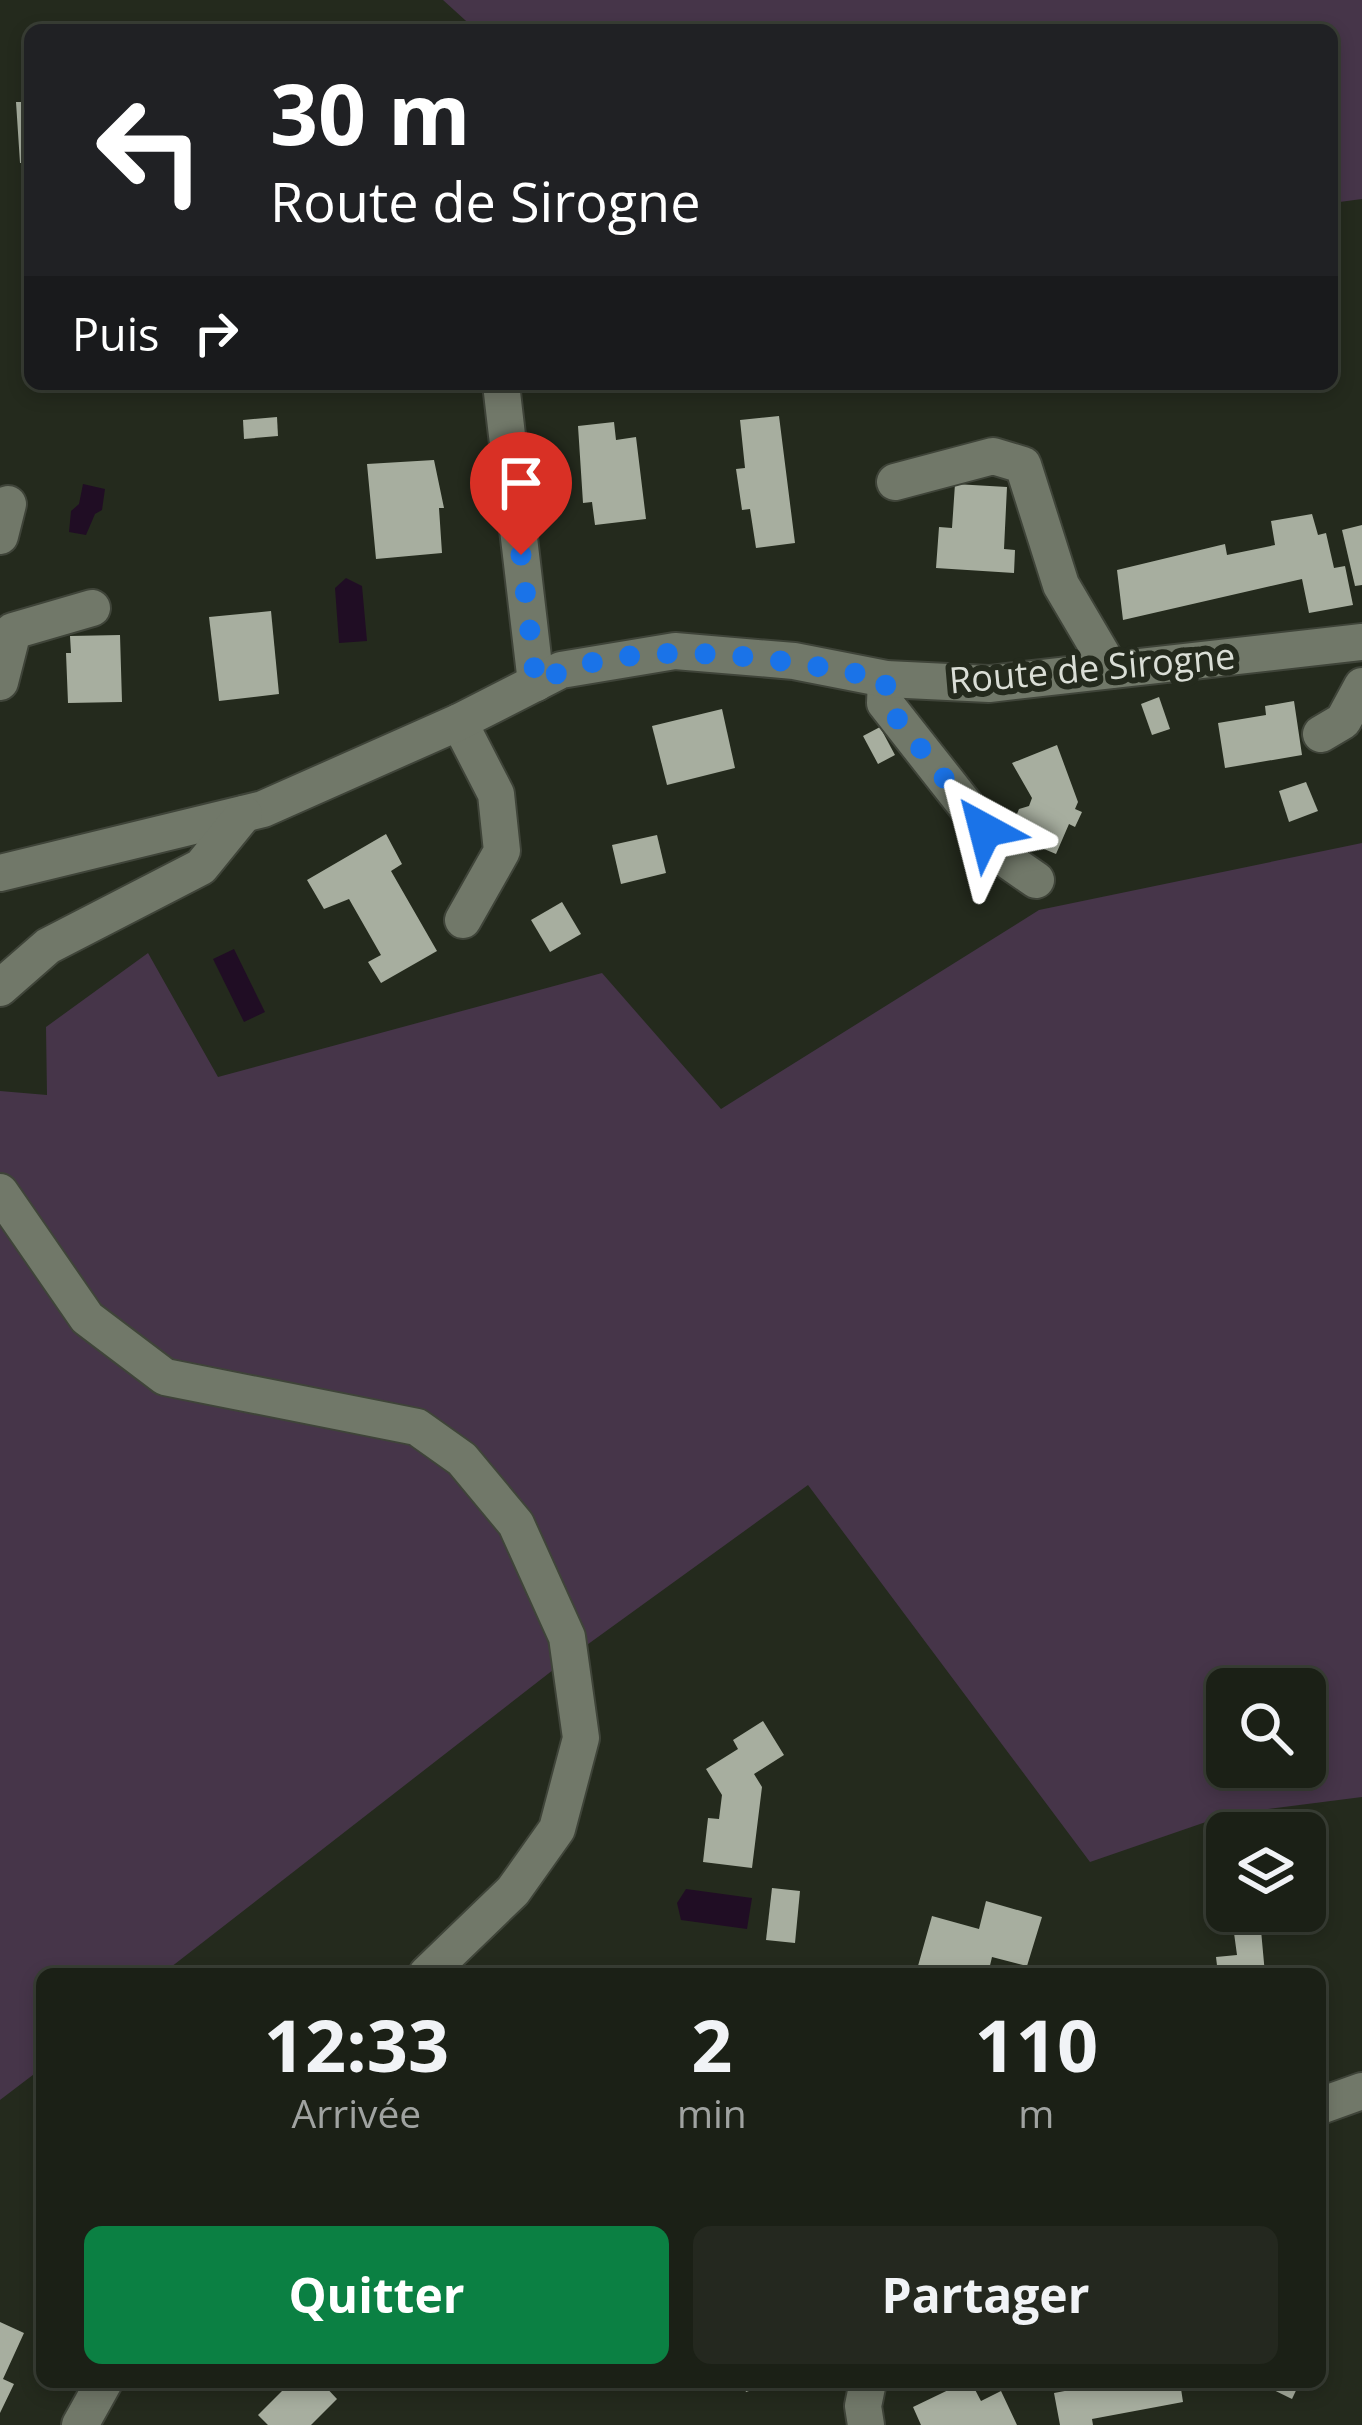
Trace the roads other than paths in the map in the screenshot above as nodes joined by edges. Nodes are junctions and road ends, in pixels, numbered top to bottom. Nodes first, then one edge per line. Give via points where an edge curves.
1 (502, 390) edge
2 (895, 482) dead end
3 (92, 608) dead end
4 (1362, 642) edge
5 (1111, 670) junction
6 (886, 679) junction
7 (0, 682) edge
8 (536, 683) junction
9 (1362, 686) edge
10 (459, 722) junction
11 (1321, 734) dead end
12 (244, 814) junction
13 (0, 873) edge
14 (1036, 880) dead end
15 (463, 920) dead end
16 (0, 988) edge
17 (0, 1192) edge
18 (434, 1968) edge
19 (1362, 2091) edge
20 (1326, 2104) edge
21 (101, 2388) edge
22 (867, 2388) edge
23 (80, 2425) edge
24 (866, 2425) edge

1 - 8 street
2 - 5 street via 993,456 1023,465 1061,585
3 - 7 street via 13,631
4 - 5 street, Route de Sirogne
5 - 6 street, Route de Sirogne via 988,684
6 - 8 street, Route de Sirogne via 675,651 561,670
6 - 14 street via 885,703 1010,862
8 - 10 street, Route de Sirogne
9 - 11 street via 1342,721
10 - 12 street, Route de Sirogne
10 - 15 street via 496,794 502,851
12 - 13 street, Route de Sirogne
12 - 16 street via 201,867 48,946
17 - 18 street via 87,1318 165,1377 417,1427 462,1459 516,1524 567,1637 581,1738 557,1828 513,1891
19 - 20 street
21 - 23 street
22 - 24 street

